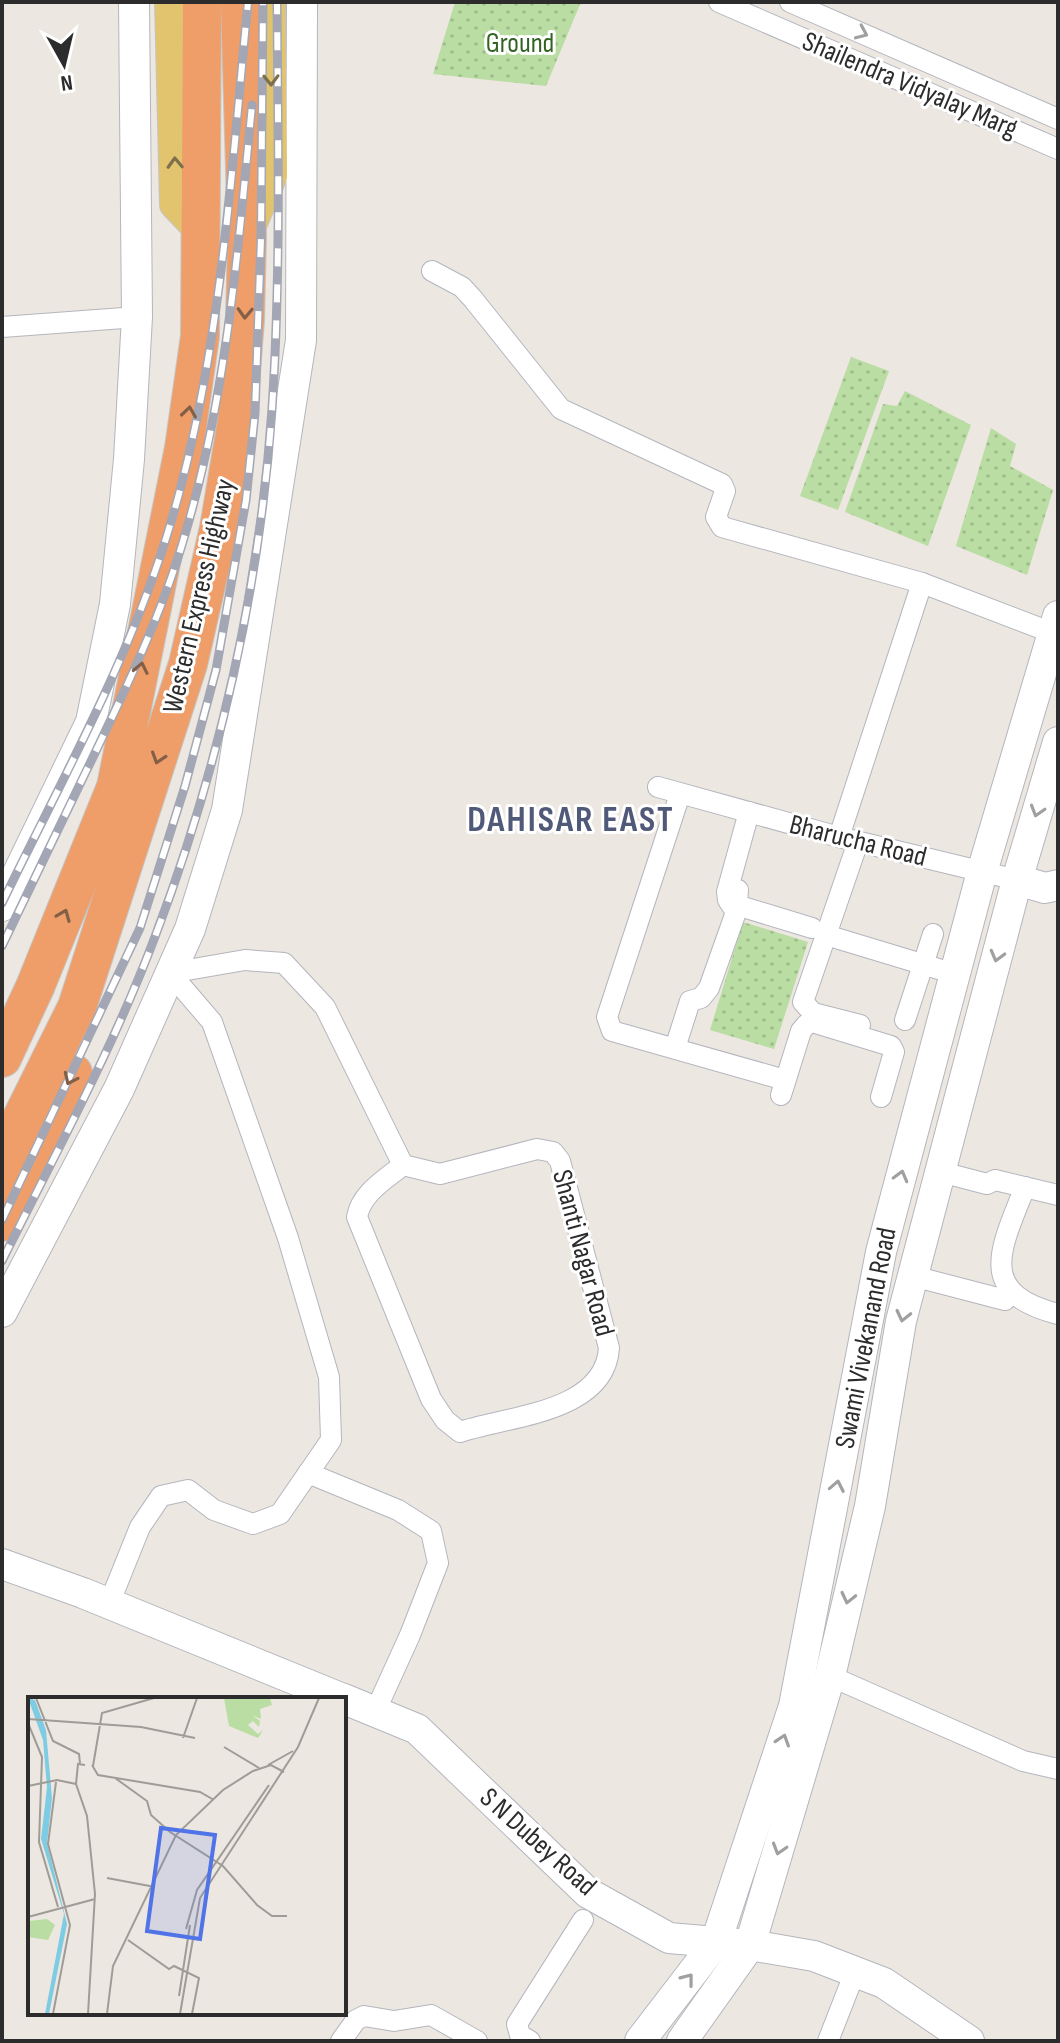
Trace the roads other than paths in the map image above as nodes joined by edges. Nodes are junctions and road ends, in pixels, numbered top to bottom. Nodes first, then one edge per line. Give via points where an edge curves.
1 (134, 2) edge
2 (171, 2) edge
3 (202, 2) edge
4 (240, 2) edge
5 (269, 2) edge
6 (302, 2) edge
7 (790, 2) edge
8 (723, 3) edge
9 (747, 8) edge
10 (1058, 119) edge
11 (1058, 149) edge
12 (202, 231) junction
13 (247, 235) junction
14 (432, 271) dead end
15 (137, 317) junction
16 (2, 327) edge
17 (922, 583) junction
18 (1056, 628) edge
19 (1058, 742) edge
20 (658, 787) dead end
21 (680, 794) junction
22 (749, 812) junction
23 (849, 840) junction
24 (733, 868) junction
25 (982, 872) junction
26 (1044, 889) edge
27 (2, 906) edge
28 (819, 932) junction
29 (933, 934) dead end
30 (923, 964) junction
31 (170, 973) junction
32 (955, 974) junction
33 (35, 987) junction
34 (2, 1007) edge
35 (77, 1007) junction
36 (905, 1020) dead end
37 (860, 1025) dead end
38 (675, 1048) junction
39 (2, 1058) edge
40 (881, 1097) dead end
41 (2, 1158) edge
42 (403, 1165) junction
43 (943, 1166) junction
44 (1025, 1187) junction
45 (1058, 1195) edge
46 (2, 1222) edge
47 (913, 1276) junction
48 (1005, 1300) dead end
49 (2, 1312) edge
50 (1058, 1314) edge
51 (308, 1473) junction
52 (2, 1564) edge
53 (109, 1604) junction
54 (830, 1676) junction
55 (339, 1697) edge
56 (346, 1700) edge
57 (375, 1712) junction
58 (1058, 1769) edge
59 (583, 1920) dead end
60 (716, 1942) junction
61 (750, 1945) junction
62 (855, 1972) junction
63 (341, 2041) edge
64 (477, 2041) edge
65 (530, 2041) edge
66 (640, 2041) edge
67 (682, 2041) edge
68 (828, 2041) edge
69 (969, 2041) edge

1 - 15 street
12 -> 2 main road via 176,204
3 - 12 highway, Western Express Highway
4 - 13 highway, Western Express Highway
5 -> 13 main road via 271,175
6 - 31 street via 301,340 227,810 190,929
7 -> 10 street, Shailendra Vidyalay Marg
8 - 9 street, Shailendra Vidyalay Marg
9 - 11 street, Shailendra Vidyalay Marg
33 -> 12 highway, Western Express Highway via 116,787 184,448 200,336
13 -> 35 highway, Western Express Highway via 237,421 219,528 188,664
14 - 17 street via 462,287 561,409 722,484 725,491 716,517 722,527
15 - 16 street
15 - 27 street via 115,604 91,722
17 - 18 street
17 - 23 street
18 - 25 street, Swami Vivekanand Road
19 -> 26 street, Swami Vivekanand Road
20 - 21 street, Bharucha Road
21 - 22 street, Bharucha Road
21 - 38 street via 607,1017 612,1031
22 - 23 street, Bharucha Road
22 - 24 street
23 - 25 street, Bharucha Road
23 - 28 street
24 - 28 street via 740,877 737,904
24 - 38 street via 727,892 736,912 709,988 690,1001
25 - 26 street, Bharucha Road
25 - 32 street, Swami Vivekanand Road
26 -> 43 street, Swami Vivekanand Road
28 - 30 street
28 - 37 street via 803,1002 813,1013
29 - 30 street
30 - 32 street
30 - 36 street
31 - 42 street via 245,960 284,963 325,1007
31 - 49 street via 119,1089
31 - 51 street via 212,1022 288,1238 329,1377 331,1440
60 -> 32 street, Swami Vivekanand Road via 794,1706 881,1252
33 - 34 highway
33 - 39 highway, Western Express Highway
35 - 41 highway, Western Express Highway
35 -> 46 highway via 88,1040
38 - 40 street via 783,1087 801,1031 812,1022 891,1046 894,1052
42 - 42 street, Shanti Nagar Road via 440,1174 537,1149 553,1152 560,1161 609,1348 608,1365 598,1380 561,1407 460,1432 445,1420 431,1399 357,1217 359,1205
43 - 44 street via 990,1173 995,1180
43 - 47 street, Swami Vivekanand Road
44 - 45 street
44 - 50 street via 1008,1231 1002,1281 1019,1300
47 - 48 street
47 -> 54 street, Swami Vivekanand Road via 870,1506
51 - 53 street via 280,1514 253,1524 214,1510 188,1490 161,1496 140,1527
51 - 57 street via 398,1510 431,1531 438,1563
52 - 53 street, S N Dubey Road
53 - 55 street, S N Dubey Road
54 - 58 street via 1023,1761
54 -> 61 street, Swami Vivekanand Road
56 - 57 street, S N Dubey Road
57 - 60 street, S N Dubey Road via 417,1729 588,1893 669,1938
59 - 65 street via 517,2024 520,2035
60 - 61 street, S N Dubey Road
66 -> 60 street, Swami Vivekanand Road
61 - 62 street, S N Dubey Road via 814,1956
61 - 67 street, Swami Vivekanand Road
62 - 68 street
62 - 69 street, S N Dubey Road via 884,1983
63 - 64 street via 364,2016 394,2021 431,2015

